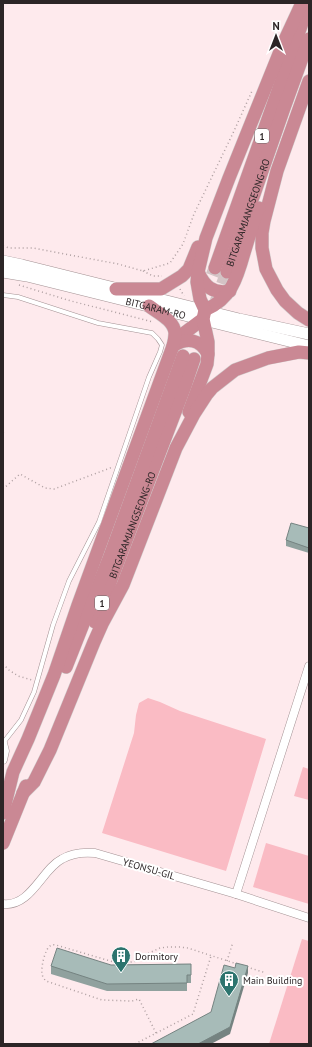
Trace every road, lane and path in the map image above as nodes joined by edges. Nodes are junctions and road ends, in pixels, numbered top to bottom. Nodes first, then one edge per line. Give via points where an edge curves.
1 (302, 3) edge
2 (309, 4) edge
3 (276, 24) dead end
4 (275, 38) dead end
5 (309, 39) edge
6 (309, 82) edge
7 (253, 88) dead end
8 (277, 171) junction
9 (206, 238) junction
10 (3, 246) edge
11 (3, 261) edge
12 (143, 271) junction
13 (3, 272) edge
14 (198, 272) junction
15 (175, 280) junction
16 (116, 289) junction
17 (230, 291) junction
18 (3, 295) edge
19 (149, 306) junction
20 (204, 315) junction
21 (309, 320) edge
22 (309, 334) edge
23 (173, 346) junction
24 (309, 346) edge
25 (309, 353) edge
26 (208, 354) junction
27 (176, 448) junction
28 (118, 465) junction
29 (3, 489) edge
30 (3, 664) edge
31 (309, 666) edge
32 (37, 682) junction
33 (3, 743) edge
34 (3, 760) edge
35 (23, 793) junction
36 (3, 814) edge
37 (3, 843) edge
38 (236, 894) junction
39 (3, 904) edge
40 (309, 918) edge
41 (233, 942) dead end
42 (212, 955) junction
43 (227, 961) junction
44 (239, 965) edge
45 (246, 967) edge
46 (266, 973) dead end
47 (156, 1033) junction
48 (135, 1044) edge

1 - 9 highway
2 - 5 highway, BITGARAMJANGSEONG-RO / 1 via 221,270
3 - 4 path
6 - 8 highway
7 - 12 path via 194,214 183,244 170,263
8 - 17 highway via 256,214 238,274
8 - 21 highway via 262,233 266,269 285,301
9 - 14 highway
9 - 15 highway via 200,244 188,268
10 - 12 path via 33,248
11 - 16 main road, BITGARAM-RO
12 - 15 path via 153,276 171,277
13 - 19 main road, BITGARAM-RO
14 - 17 highway via 206,285 212,289
14 - 20 highway via 198,293
15 - 16 highway via 161,289
16 - 20 main road, BITGARAM-RO
17 - 20 highway
18 - 28 lane via 18,297 98,323 152,333 158,339 162,345 160,352
19 - 20 main road, BITGARAM-RO
19 - 23 highway via 169,320 174,327
20 - 22 main road, BITGARAM-RO via 239,319
20 - 23 highway via 176,340
20 - 24 main road, BITGARAM-RO
20 - 26 highway
23 - 26 highway via 180,341 192,341 202,345
23 - 36 highway via 54,674 13,772
25 - 27 highway via 298,352 268,358 235,370 212,388 194,414
26 - 27 highway via 207,364
27 - 35 highway via 122,585 94,642 50,750 34,782
28 - 29 path via 54,489 45,488 20,474
28 - 32 lane via 99,522 69,581
30 - 32 path via 18,676
31 - 38 street
32 - 33 lane via 21,720
33 - 34 street
35 - 36 highway, BITGARAMJANGSEONG-RO / 1 via 100,610 174,415 188,358 110,556
35 - 37 highway, BITGARAMJANGSEONG-RO / 1
38 - 39 street, YEONSU-GIL via 86,852 62,859 31,892 15,903
38 - 40 street, YEONSU-GIL
41 - 43 path
42 - 43 path
42 - 47 path via 193,1014
42 - 47 path via 188,948 168,947 155,950 137,961 116,963 56,945 48,947 42,970 46,981 102,1000 139,999
43 - 44 path
45 - 46 path
47 - 48 path

